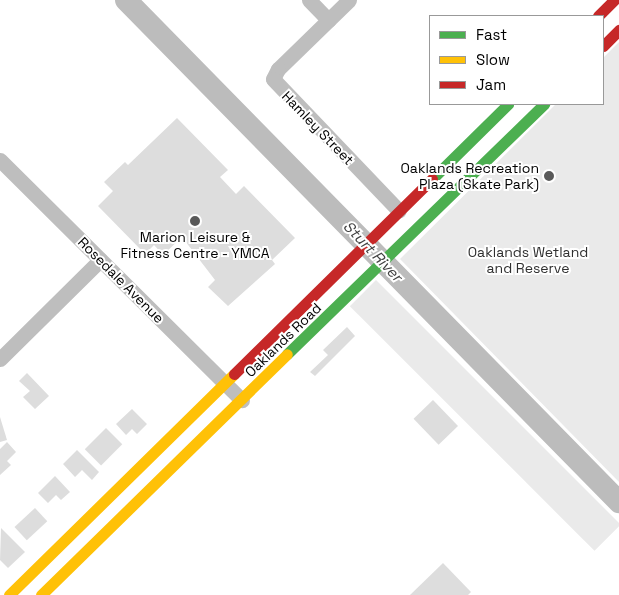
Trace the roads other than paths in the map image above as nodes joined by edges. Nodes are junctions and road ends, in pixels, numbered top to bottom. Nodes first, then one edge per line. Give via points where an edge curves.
1 (309, 0) edge
2 (349, 0) edge
3 (614, 0) edge
4 (599, 15) edge
5 (328, 20) junction
6 (619, 30) edge
7 (604, 45) edge
8 (507, 105) edge
9 (543, 105) edge
10 (0, 160) edge
11 (404, 206) junction
12 (431, 215) junction
13 (100, 260) junction
14 (0, 359) edge
15 (225, 382) junction
16 (242, 400) junction
17 (9, 595) edge
18 (41, 595) edge

1 - 5 street
2 - 5 street, Hamley Street
3 - 4 main road
5 - 11 street, Hamley Street via 278,69 273,79
6 - 7 main road
8 - 11 main road, Oaklands Road
9 - 12 main road, Oaklands Road
10 - 13 street, Rosedale Avenue
11 - 12 main road via 426,200
11 - 15 main road, Oaklands Road
12 - 16 main road, Oaklands Road
13 - 14 street
13 - 15 street, Rosedale Avenue
15 - 16 street, Rosedale Avenue
15 - 17 main road, Oaklands Road
16 - 18 main road, Oaklands Road

